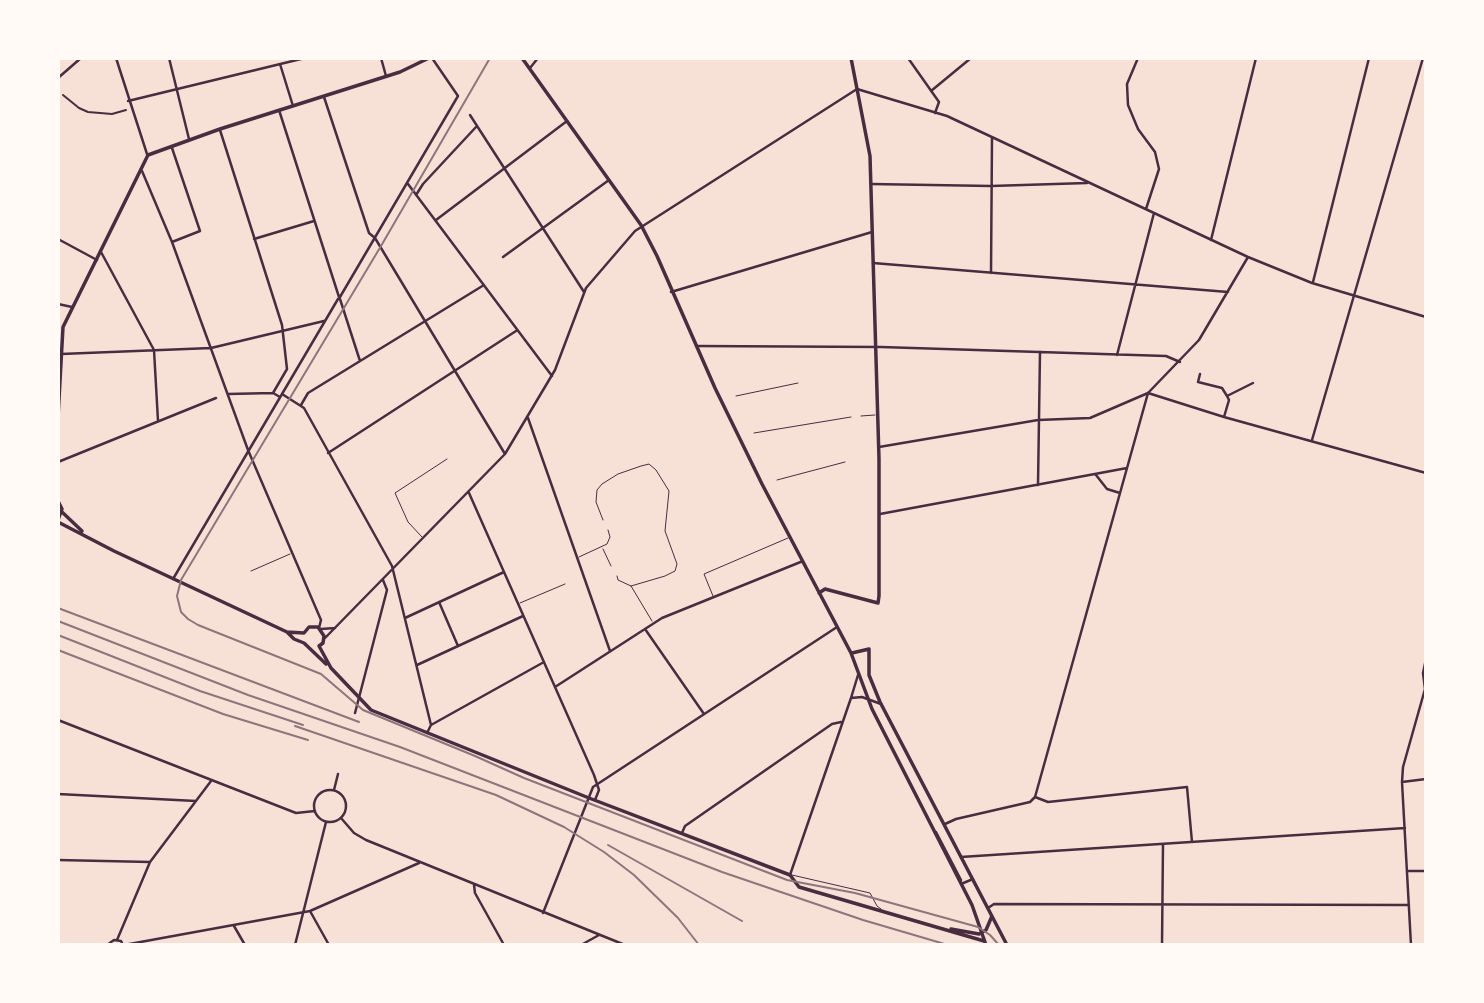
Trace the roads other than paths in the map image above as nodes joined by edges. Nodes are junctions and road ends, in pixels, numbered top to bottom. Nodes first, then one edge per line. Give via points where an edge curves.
1 (81, 58) edge
2 (116, 58) edge
3 (169, 58) edge
4 (305, 58) edge
5 (381, 58) edge
6 (431, 58) edge
7 (522, 58) edge
8 (538, 58) edge
9 (850, 58) edge
10 (908, 58) edge
11 (971, 58) edge
12 (1138, 58) edge
13 (1256, 58) edge
14 (1369, 58) edge
15 (1423, 58) edge
16 (280, 64) junction
17 (529, 66) junction
18 (386, 76) junction
19 (58, 78) edge
20 (857, 89) junction
21 (176, 90) junction
22 (931, 91) junction
23 (63, 95) dead end
24 (323, 96) junction
25 (128, 101) junction
26 (293, 106) junction
27 (125, 110) dead end
28 (279, 110) junction
29 (935, 113) junction
30 (470, 115) dead end
31 (567, 121) junction
32 (476, 127) junction
33 (220, 129) junction
34 (992, 138) junction
35 (189, 139) junction
36 (171, 146) junction
37 (148, 155) junction
38 (504, 169) junction
39 (142, 171) junction
40 (609, 180) junction
41 (1090, 183) junction
42 (408, 184) junction
43 (871, 184) junction
44 (991, 186) junction
45 (416, 195) junction
46 (1146, 209) junction
47 (1154, 213) junction
48 (436, 220) junction
49 (314, 221) junction
50 (641, 225) junction
51 (542, 228) junction
52 (872, 232) junction
53 (375, 238) junction
54 (58, 239) edge
55 (254, 239) junction
56 (1211, 240) junction
57 (172, 242) junction
58 (101, 252) junction
59 (503, 257) dead end
60 (1248, 257) junction
61 (97, 260) junction
62 (873, 263) junction
63 (991, 273) junction
64 (1312, 283) junction
65 (1134, 284) junction
66 (484, 285) junction
67 (584, 292) junction
68 (671, 292) junction
69 (1228, 292) junction
70 (1354, 297) junction
71 (339, 298) junction
72 (58, 304) edge
73 (72, 307) junction
74 (1426, 317) edge
75 (325, 321) junction
76 (425, 321) junction
77 (283, 331) junction
78 (517, 331) junction
79 (695, 346) junction
80 (875, 347) junction
81 (211, 348) junction
82 (154, 350) junction
83 (1040, 352) junction
84 (61, 354) junction
85 (1117, 355) junction
86 (360, 361) junction
87 (1180, 362) junction
88 (456, 371) junction
89 (1200, 374) dead end
90 (552, 376) junction
91 (798, 383) dead end
92 (1253, 383) dead end
93 (273, 393) junction
94 (1148, 393) junction
95 (227, 394) junction
96 (281, 395) junction
97 (736, 396) dead end
98 (1227, 396) junction
99 (216, 398) dead end
100 (301, 405) junction
101 (877, 415) junction
102 (58, 416) edge
103 (860, 416) dead end
104 (851, 417) dead end
105 (1224, 417) junction
106 (528, 418) junction
107 (1038, 420) junction
108 (158, 421) junction
109 (754, 433) dead end
110 (1312, 440) junction
111 (878, 447) junction
112 (248, 450) junction
113 (328, 453) junction
114 (505, 454) junction
115 (447, 459) dead end
116 (58, 462) edge
117 (845, 462) dead end
118 (1127, 468) junction
119 (1426, 473) edge
120 (1096, 475) junction
121 (777, 480) dead end
122 (58, 485) edge
123 (1038, 485) junction
124 (469, 493) junction
125 (1120, 493) junction
126 (58, 501) edge
127 (62, 512) junction
128 (880, 514) junction
129 (603, 520) dead end
130 (58, 521) edge
131 (608, 530) dead end
132 (86, 535) junction
133 (790, 537) junction
134 (424, 538) junction
135 (602, 547) junction
136 (292, 553) junction
137 (578, 558) junction
138 (803, 561) junction
139 (611, 566) dead end
140 (251, 570) dead end
141 (393, 570) junction
142 (504, 572) junction
143 (617, 576) dead end
144 (173, 579) junction
145 (383, 580) junction
146 (565, 584) dead end
147 (631, 586) junction
148 (819, 593) junction
149 (713, 597) junction
150 (439, 602) junction
151 (518, 604) junction
152 (523, 616) junction
153 (405, 618) junction
154 (653, 623) junction
155 (838, 627) junction
156 (335, 628) junction
157 (320, 629) junction
158 (645, 629) junction
159 (287, 632) junction
160 (304, 632) junction
161 (324, 639) junction
162 (307, 645) junction
163 (319, 646) junction
164 (458, 646) junction
165 (610, 652) junction
166 (851, 653) junction
167 (1426, 659) edge
168 (544, 662) junction
169 (416, 665) junction
170 (331, 668) junction
171 (859, 671) junction
172 (555, 687) junction
173 (851, 698) junction
174 (868, 698) junction
175 (359, 699) junction
176 (881, 705) junction
177 (355, 713) dead end
178 (704, 714) junction
179 (58, 720) edge
180 (843, 722) junction
181 (431, 725) junction
182 (427, 733) junction
183 (338, 774) dead end
184 (1426, 779) edge
185 (212, 780) junction
186 (1402, 782) junction
187 (597, 784) junction
188 (334, 790) junction
189 (58, 794) edge
190 (1035, 797) junction
191 (589, 798) junction
192 (595, 800) junction
193 (196, 801) junction
194 (314, 811) junction
195 (341, 818) junction
196 (326, 822) junction
197 (945, 824) junction
198 (1405, 828) junction
199 (682, 833) junction
200 (1192, 842) junction
201 (1163, 844) junction
202 (961, 857) junction
203 (58, 860) edge
204 (150, 862) junction
205 (419, 863) junction
206 (1407, 871) junction
207 (1426, 871) edge
208 (790, 874) junction
209 (973, 880) junction
210 (962, 884) junction
211 (474, 886) junction
212 (1163, 904) junction
213 (1409, 905) junction
214 (988, 908) junction
215 (310, 911) junction
216 (302, 913) junction
217 (543, 913) junction
218 (892, 914) junction
219 (992, 916) junction
220 (234, 926) junction
221 (948, 930) junction
222 (982, 933) junction
223 (600, 935) junction
224 (117, 940) junction
225 (985, 943) edge
226 (107, 945) edge
227 (124, 945) edge
228 (245, 945) edge
229 (295, 945) edge
230 (329, 945) edge
231 (505, 945) edge
232 (580, 945) edge
233 (625, 945) edge
234 (1008, 945) edge
235 (1162, 945) edge
236 (1411, 945) edge

1 - 19 street
2 - 25 street
3 - 21 street
4 - 16 street
5 - 18 street
6 - 18 main road
6 - 42 street via 458,96
7 - 17 main road
8 - 17 street
9 - 20 main road
10 - 22 street
11 - 22 street
12 - 46 street via 1127,84 1128,105 1155,152 1159,169
13 - 56 street
14 - 64 street
15 - 70 street
16 - 21 street
16 - 26 street
17 - 31 main road
18 - 24 main road
20 - 29 street
20 - 43 main road
20 - 50 street
21 - 25 street
21 - 35 street
22 - 29 street via 939,102
23 - 27 street via 88,112
24 - 26 main road
24 - 53 street via 369,233
25 - 37 street
26 - 28 main road
28 - 33 main road
28 - 49 street
29 - 34 street
30 - 32 street
31 - 38 street
31 - 40 main road
32 - 38 street
32 - 45 street
33 - 35 main road
33 - 55 street
34 - 41 street
34 - 44 street
35 - 36 main road
36 - 37 main road
36 - 57 street via 200,232
37 - 39 main road
38 - 48 street
38 - 51 street
39 - 57 street
39 - 58 main road
40 - 50 main road
40 - 51 street
41 - 44 street
41 - 46 street
42 - 45 street
42 - 53 street
43 - 44 street
43 - 52 main road
44 - 63 street
45 - 48 street
46 - 47 street
47 - 56 street
47 - 65 street
48 - 66 street
49 - 55 street
49 - 71 street
50 - 67 street
50 - 68 main road
51 - 59 street
51 - 67 street
52 - 62 main road
52 - 68 street
53 - 71 street
53 - 76 street
54 - 61 street
55 - 77 street
56 - 60 street
57 - 81 street
58 - 61 main road
58 - 82 street
60 - 64 street
60 - 69 street
61 - 73 main road
62 - 63 street
62 - 80 main road
63 - 65 street
64 - 70 street
65 - 69 street
65 - 85 street
66 - 76 street
66 - 78 street
67 - 90 street
68 - 79 main road
69 - 87 street
70 - 74 street
70 - 110 street
71 - 75 street
71 - 86 street
72 - 73 street
73 - 84 main road via 63,327
75 - 77 street
75 - 96 street
76 - 86 street
76 - 88 street
77 - 81 street
77 - 93 street via 287,369
78 - 88 street
78 - 90 street
79 - 80 street
79 - 133 main road
80 - 83 street
80 - 101 main road
81 - 82 street
81 - 95 street
82 - 84 street
82 - 108 street
83 - 85 street
83 - 107 street
84 - 102 main road
85 - 87 street via 1169,356
86 - 100 street via 308,393
87 - 94 street
88 - 113 street
88 - 114 street
89 - 98 street via 1198,382 1222,388
90 - 106 street
91 - 97 lane
92 - 98 street
93 - 95 street
93 - 96 street
94 - 105 street
94 - 107 street via 1090,418
94 - 118 street
95 - 112 street
96 - 100 street
96 - 112 street
98 - 105 street
99 - 108 street
100 - 113 street
101 - 103 lane
101 - 111 main road
104 - 109 lane
105 - 110 street
106 - 114 street
106 - 137 street
107 - 111 street
107 - 123 street
108 - 116 street
110 - 119 street
111 - 128 main road
112 - 136 street
112 - 144 street
113 - 141 street
114 - 124 street
115 - 134 lane via 395,493 408,522
117 - 121 lane
118 - 120 street
118 - 125 street
120 - 123 street
120 - 125 street via 1107,489
122 - 126 main road
123 - 128 street
124 - 134 street
124 - 142 street
125 - 190 street
126 - 127 main road
127 - 130 main road
127 - 132 main road
128 - 148 main road via 878,603 825,589
129 - 147 lane via 596,502 600,486 648,464 664,480 669,491 664,531 677,565 665,576
130 - 132 main road
131 - 135 lane via 609,540
132 - 144 main road
133 - 138 main road
133 - 149 lane via 704,575
134 - 141 street
135 - 137 lane
135 - 139 lane
136 - 140 lane
136 - 157 street via 321,620
137 - 165 street
138 - 148 main road
138 - 149 street
141 - 145 street
141 - 153 street
142 - 150 street
142 - 151 street
143 - 147 lane
144 - 159 main road
145 - 156 street
145 - 175 street via 387,590
146 - 151 lane
147 - 154 lane
148 - 155 main road
149 - 154 street
150 - 153 street
150 - 164 street
151 - 152 street
152 - 164 street
152 - 168 street
153 - 169 street
154 - 158 street
155 - 166 main road
155 - 178 street
156 - 157 street
156 - 161 street
157 - 160 main road via 310,627
157 - 161 main road
158 - 165 street
158 - 178 street
159 - 160 main road
159 - 162 main road
160 - 162 main road
161 - 163 main road
162 - 163 main road
162 - 170 main road
163 - 170 main road
164 - 169 street
165 - 172 street
166 - 171 main road
166 - 176 main road via 869,649 869,675
167 - 186 street via 1425,689
168 - 172 street
168 - 181 street
169 - 181 street
170 - 175 main road
171 - 173 street
171 - 174 main road
172 - 187 street
173 - 174 street
173 - 180 street
174 - 176 street
174 - 210 main road
175 - 177 street
175 - 182 main road via 371,710
176 - 197 main road
178 - 187 street
179 - 185 street
180 - 199 street via 832,724 685,826
180 - 208 street
181 - 182 street
182 - 191 main road
183 - 188 street
184 - 186 street
185 - 193 street
185 - 194 street via 296,813
186 - 198 street
187 - 191 street
187 - 192 street
188 - 194 street via 319,794
188 - 195 street via 346,802
189 - 193 street
190 - 197 street
190 - 200 street via 1048,802 1187,787
191 - 192 main road
191 - 217 street
192 - 199 main road
193 - 204 street
194 - 196 street
195 - 196 street
195 - 205 street via 366,840
196 - 216 street
197 - 202 main road
198 - 200 street
198 - 206 street
199 - 208 main road
200 - 201 street
201 - 202 street
201 - 212 street
202 - 209 main road
203 - 204 street
204 - 224 street
205 - 211 street
205 - 215 street
206 - 207 street
206 - 213 street
208 - 218 main road via 799,887
208 - 218 lane via 870,893 877,906
209 - 210 street
209 - 214 main road
210 - 222 main road
211 - 217 street
211 - 231 street
212 - 213 street
212 - 214 street via 994,904
212 - 235 street
213 - 236 street
214 - 219 main road
215 - 216 street
215 - 230 street
216 - 220 street
216 - 229 street
217 - 223 street
218 - 221 main road
219 - 222 main road
219 - 234 main road
220 - 227 street
220 - 228 street
221 - 222 main road
221 - 225 main road
222 - 225 main road
223 - 232 street
223 - 233 street
224 - 226 street
224 - 227 street

